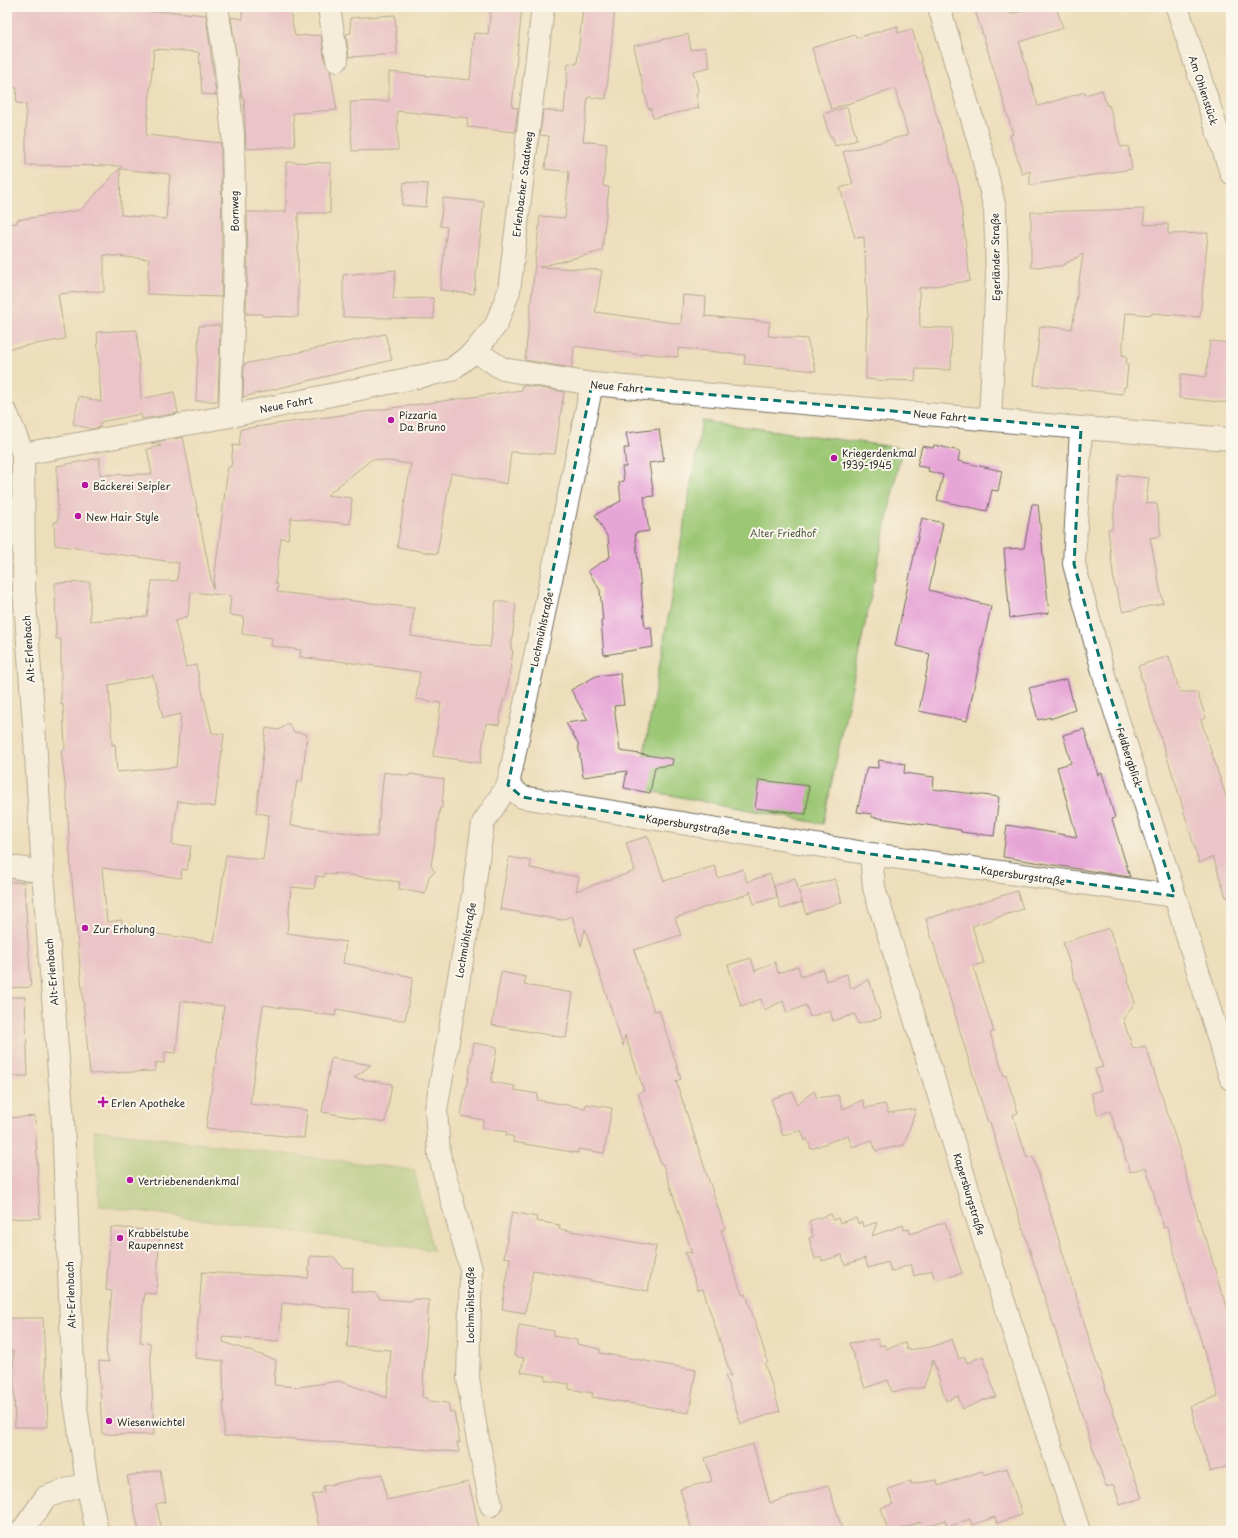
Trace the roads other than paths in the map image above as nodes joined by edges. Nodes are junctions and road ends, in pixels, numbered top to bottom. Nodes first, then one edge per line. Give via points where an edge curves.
1 (217, 7) edge
2 (329, 7) edge
3 (543, 7) edge
4 (939, 7) edge
5 (1177, 7) edge
6 (337, 60) dead end
7 (1231, 172) edge
8 (475, 351) junction
9 (592, 384) junction
10 (7, 414) edge
11 (230, 416) junction
12 (990, 420) junction
13 (1081, 428) junction
14 (1231, 439) edge
15 (23, 454) junction
16 (15, 492) edge
17 (508, 785) junction
18 (870, 854) junction
19 (7, 866) edge
20 (43, 872) junction
21 (1175, 896) junction
22 (1231, 1079) edge
23 (87, 1483) junction
24 (491, 1505) dead end
25 (22, 1531) edge
26 (98, 1531) edge
27 (1079, 1531) edge

1 - 11 street, Bornweg via 234,135 235,257
2 - 6 street
3 - 8 street, Erlenbacher Stadtweg via 509,291 496,326
4 - 12 street, Egerländer Straße via 982,149 995,209 998,275
5 - 7 street, Am Ohlenstück
8 - 9 street, Neue Fahrt via 503,370
8 - 11 street, Neue Fahrt via 451,370
9 - 12 street, Neue Fahrt
9 - 17 street, Lochmühlstraße
10 - 15 street, Alt-Erlenbach
11 - 15 street, Neue Fahrt
12 - 13 street, Neue Fahrt
13 - 14 street, Neue Fahrt
13 - 21 street, Feldbergblick via 1074,564 1107,686
15 - 16 street, Alt-Erlenbach
16 - 20 street, Alt-Erlenbach
17 - 18 street, Kapersburgstraße via 522,797
17 - 24 street, Lochmühlstraße via 483,823 471,909 436,1110 438,1154 470,1269 468,1378
18 - 21 street, Kapersburgstraße
18 - 27 street, Kapersburgstraße via 874,888 991,1262
19 - 20 street
20 - 23 street, Alt-Erlenbach via 63,1122 74,1394
21 - 22 street, Feldbergblick
23 - 25 street via 46,1497
23 - 26 street, Alt-Erlenbach

